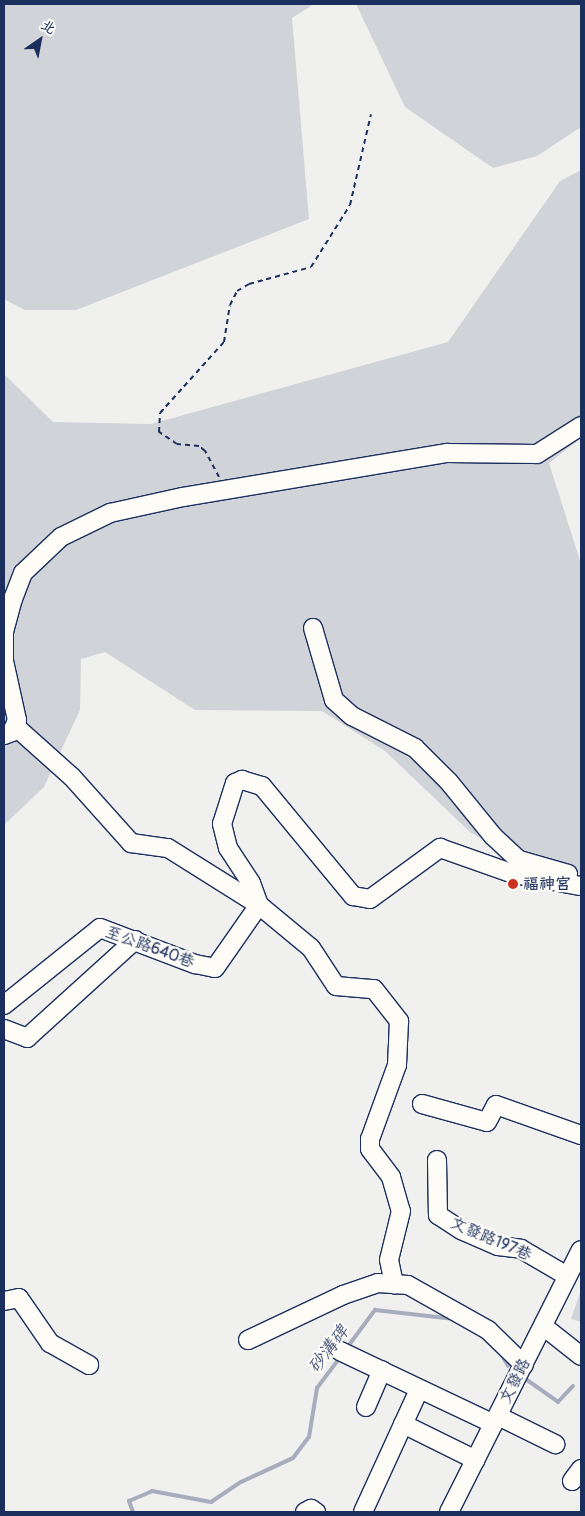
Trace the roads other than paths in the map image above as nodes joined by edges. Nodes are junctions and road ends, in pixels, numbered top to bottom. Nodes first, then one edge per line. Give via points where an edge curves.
1 (581, 426) edge
2 (313, 628) dead end
3 (10, 731) edge
4 (581, 882) edge
5 (581, 886) edge
6 (259, 905) junction
7 (135, 940) junction
8 (4, 1005) edge
9 (4, 1029) edge
10 (422, 1104) dead end
11 (581, 1135) edge
12 (437, 1160) dead end
13 (581, 1250) edge
14 (573, 1274) edge
15 (394, 1284) junction
16 (4, 1301) edge
17 (543, 1326) junction
18 (248, 1340) dead end
19 (340, 1351) dead end
20 (581, 1356) edge
21 (89, 1364) dead end
22 (524, 1365) junction
23 (382, 1370) junction
24 (417, 1394) dead end
25 (366, 1407) dead end
26 (496, 1420) junction
27 (403, 1424) junction
28 (555, 1444) dead end
29 (476, 1460) junction
30 (305, 1512) edge
31 (316, 1512) edge
32 (364, 1512) edge
33 (449, 1512) edge

1 - 3 street via 537,454 447,453 223,491 110,514 61,537 23,572 4,632 4,661 16,706
2 - 4 street via 334,700 352,716 415,748 449,782 493,836 519,860 564,872
3 - 6 street via 72,777 131,843 168,848
5 - 6 street via 514,874 440,848 370,899 353,896 262,786 242,780 235,783 222,824 228,848 251,883
6 - 7 street, 至公路640巷 via 216,968 195,964
6 - 15 street via 311,948 336,986 374,989 399,1021 397,1065 370,1139 370,1149 391,1177 401,1210 388,1260
7 - 8 street, 至公路640巷 via 100,928
7 - 9 street via 27,1038
10 - 11 street via 487,1122 496,1105
12 - 14 street, 文發路197巷 via 438,1215 461,1230 498,1246 521,1249
13 - 14 street, 文發路
14 - 17 street, 文發路
15 - 18 street via 378,1283 343,1295
15 - 22 street via 408,1285 488,1330
16 - 21 street via 19,1298 50,1343
17 - 20 street
17 - 22 street, 文發路
19 - 23 street
22 - 26 street, 文發路
23 - 25 street
23 - 26 street
24 - 27 street
26 - 28 street
26 - 29 street, 文發路
27 - 29 street
27 - 32 street
29 - 33 street, 文發路
30 - 31 street via 311,1509

